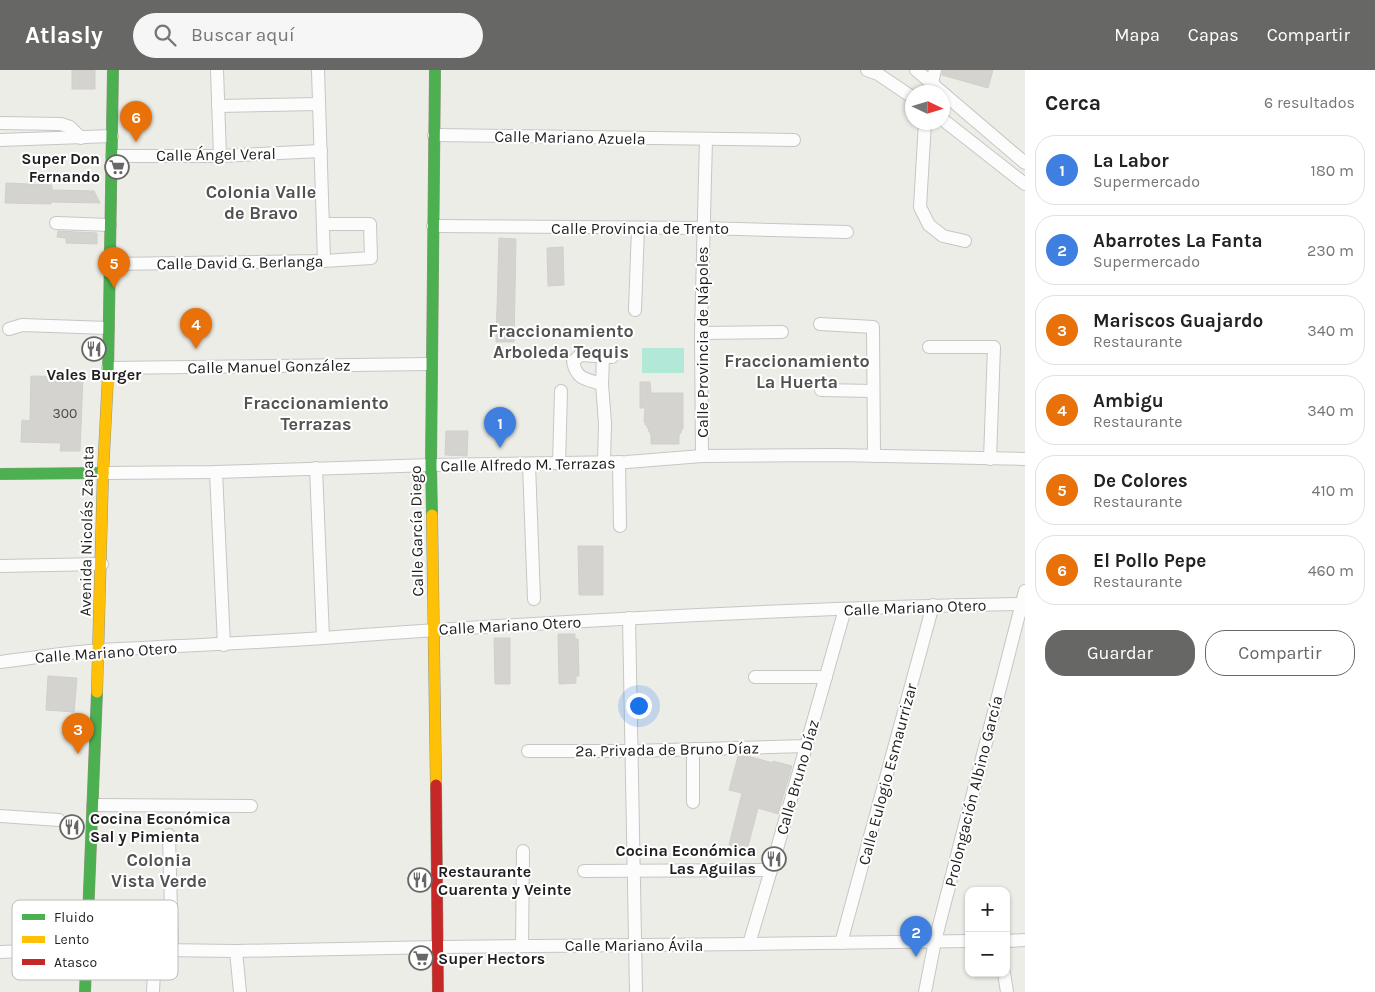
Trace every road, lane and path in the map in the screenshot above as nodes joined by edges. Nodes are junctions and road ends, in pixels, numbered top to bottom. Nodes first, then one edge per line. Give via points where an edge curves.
1 (113, 70) edge
2 (217, 70) edge
3 (318, 70) edge
4 (435, 70) edge
5 (867, 70) edge
6 (916, 70) edge
7 (936, 70) edge
8 (928, 85) edge
9 (932, 85) edge
10 (905, 92) edge
11 (950, 103) edge
12 (319, 104) junction
13 (218, 106) junction
14 (0, 123) edge
15 (950, 125) edge
16 (925, 130) edge
17 (434, 135) junction
18 (112, 136) junction
19 (81, 138) junction
20 (706, 139) junction
21 (0, 140) edge
22 (794, 140) dead end
23 (321, 151) junction
24 (112, 156) junction
25 (220, 156) junction
26 (1025, 163) edge
27 (1025, 184) edge
28 (56, 223) dead end
29 (323, 224) junction
30 (110, 226) junction
31 (433, 226) junction
32 (638, 228) junction
33 (703, 228) junction
34 (847, 232) dead end
35 (966, 242) dead end
36 (324, 261) junction
37 (109, 264) junction
38 (635, 310) dead end
39 (820, 324) dead end
40 (108, 328) junction
41 (9, 329) dead end
42 (782, 332) dead end
43 (702, 333) junction
44 (929, 347) dead end
45 (431, 364) junction
46 (108, 368) junction
47 (602, 384) junction
48 (821, 390) dead end
49 (561, 391) dead end
50 (873, 391) junction
51 (702, 456) junction
52 (874, 456) junction
53 (990, 459) junction
54 (1025, 459) edge
55 (619, 462) junction
56 (604, 463) junction
57 (530, 464) junction
58 (559, 464) junction
59 (431, 465) junction
60 (316, 468) junction
61 (216, 472) junction
62 (103, 473) junction
63 (0, 474) edge
64 (620, 526) dead end
65 (102, 564) junction
66 (0, 566) edge
67 (1025, 591) edge
68 (534, 599) dead end
69 (1022, 604) junction
70 (933, 605) junction
71 (845, 609) junction
72 (629, 618) junction
73 (434, 629) junction
74 (323, 638) junction
75 (224, 645) junction
76 (99, 650) junction
77 (0, 662) edge
78 (755, 677) dead end
79 (826, 677) junction
80 (806, 746) junction
81 (693, 749) junction
82 (528, 751) dead end
83 (631, 751) junction
84 (693, 802) dead end
85 (93, 805) junction
86 (251, 806) dead end
87 (0, 816) edge
88 (58, 820) dead end
89 (170, 834) dead end
90 (523, 851) dead end
91 (771, 870) junction
92 (584, 871) dead end
93 (634, 871) junction
94 (88, 900) edge
95 (171, 900) edge
96 (1025, 940) edge
97 (935, 941) junction
98 (965, 941) edge
99 (1010, 941) edge
100 (841, 943) junction
101 (749, 944) junction
102 (636, 945) junction
103 (522, 946) junction
104 (438, 947) junction
105 (178, 950) edge
106 (236, 951) junction
107 (1005, 977) edge
108 (240, 992) edge
109 (438, 992) edge
110 (636, 992) edge
111 (925, 992) edge
112 (1007, 992) edge

1 - 18 street, Avenida Nicolás Zapata
2 - 13 street
3 - 12 street
4 - 17 street, Calle García Diego
5 - 10 street
6 - 8 street
7 - 9 street
11 - 26 street
12 - 13 street
12 - 23 street
13 - 25 street
14 - 19 street via 61,124 70,127
15 - 27 street
16 - 35 street via 920,207 929,225 943,236
17 - 20 street, Calle Mariano Azuela
17 - 31 street, Calle García Diego
18 - 19 street
18 - 24 street, Avenida Nicolás Zapata
19 - 21 street
20 - 22 street, Calle Mariano Azuela
20 - 33 street, Calle Provincia de Nápoles
23 - 25 street, Calle Ángel Veral
23 - 29 street
24 - 25 street, Calle Ángel Veral
24 - 30 street, Avenida Nicolás Zapata
28 - 30 street
29 - 36 street
29 - 36 street, Calle David G. Berlanga via 370,224 372,258
30 - 37 street, Avenida Nicolás Zapata
31 - 32 street, Calle Provincia de Trento
31 - 45 street, Calle García Diego
32 - 33 street, Calle Provincia de Trento
32 - 38 street
33 - 34 street, Calle Provincia de Trento
33 - 43 street, Calle Provincia de Nápoles
36 - 37 street, Calle David G. Berlanga
37 - 40 street, Avenida Nicolás Zapata
39 - 50 street via 873,327
40 - 41 street via 22,325
40 - 46 street, Avenida Nicolás Zapata
42 - 43 street
43 - 51 street, Calle Provincia de Nápoles
44 - 53 street via 994,347
45 - 46 street, Calle Manuel González
45 - 59 street, Calle García Diego
46 - 62 street, Avenida Nicolás Zapata
47 - 47 street via 580,377 573,362 580,355 607,357
47 - 56 street via 606,423
48 - 50 street
49 - 58 street
50 - 52 street
51 - 52 street, Calle Alfredo M. Terrazas
51 - 55 street, Calle Alfredo M. Terrazas
52 - 53 street, Calle Alfredo M. Terrazas
53 - 54 street, Calle Alfredo M. Terrazas
55 - 56 street, Calle Alfredo M. Terrazas
55 - 64 street
56 - 58 street, Calle Alfredo M. Terrazas
57 - 58 street, Calle Alfredo M. Terrazas
57 - 59 street, Calle Alfredo M. Terrazas
57 - 68 street
59 - 60 street, Calle Alfredo M. Terrazas
59 - 73 street, Calle García Diego
60 - 61 street, Calle Alfredo M. Terrazas
60 - 74 street
61 - 62 street, Calle Alfredo M. Terrazas
61 - 75 street
62 - 63 street, Calle Alfredo M. Terrazas
62 - 65 street, Avenida Nicolás Zapata
65 - 66 street
65 - 76 street, Avenida Nicolás Zapata
67 - 69 street, Prolongación Albino García
69 - 70 street, Calle Mariano Otero
69 - 97 street, Prolongación Albino García
70 - 71 street, Calle Mariano Otero
70 - 100 street, Calle Eulogio Esmaurrizar
71 - 72 street, Calle Mariano Otero
71 - 79 street, Calle Bruno Díaz
72 - 73 street, Calle Mariano Otero
72 - 83 street
73 - 74 street, Calle Mariano Otero
73 - 104 street, Calle García Diego
74 - 75 street, Calle Mariano Otero
75 - 76 street, Calle Mariano Otero
76 - 77 street, Calle Mariano Otero
76 - 85 street, Avenida Nicolás Zapata
78 - 79 street
79 - 80 street, Calle Bruno Díaz
80 - 81 street, 2a. Privada de Bruno Díaz
80 - 91 street, Calle Bruno Díaz
81 - 83 street, 2a. Privada de Bruno Díaz
81 - 84 street
82 - 83 street, 2a. Privada de Bruno Díaz
83 - 93 street
85 - 86 street
85 - 94 street, Avenida Nicolás Zapata
87 - 88 street
89 - 95 street
90 - 103 street
91 - 93 street
91 - 101 street, Calle Bruno Díaz
92 - 93 street
93 - 102 street
96 - 99 street
97 - 98 street, Calle Mariano Ávila
97 - 100 street, Calle Mariano Ávila
97 - 111 street, Prolongación Albino García
100 - 101 street, Calle Mariano Ávila
101 - 102 street, Calle Mariano Ávila
102 - 103 street, Calle Mariano Ávila
102 - 110 street
103 - 104 street, Calle Mariano Ávila
104 - 106 street, Calle Mariano Ávila
104 - 109 street, Calle García Diego
105 - 106 street, Calle Mariano Ávila
106 - 108 street
107 - 112 street

